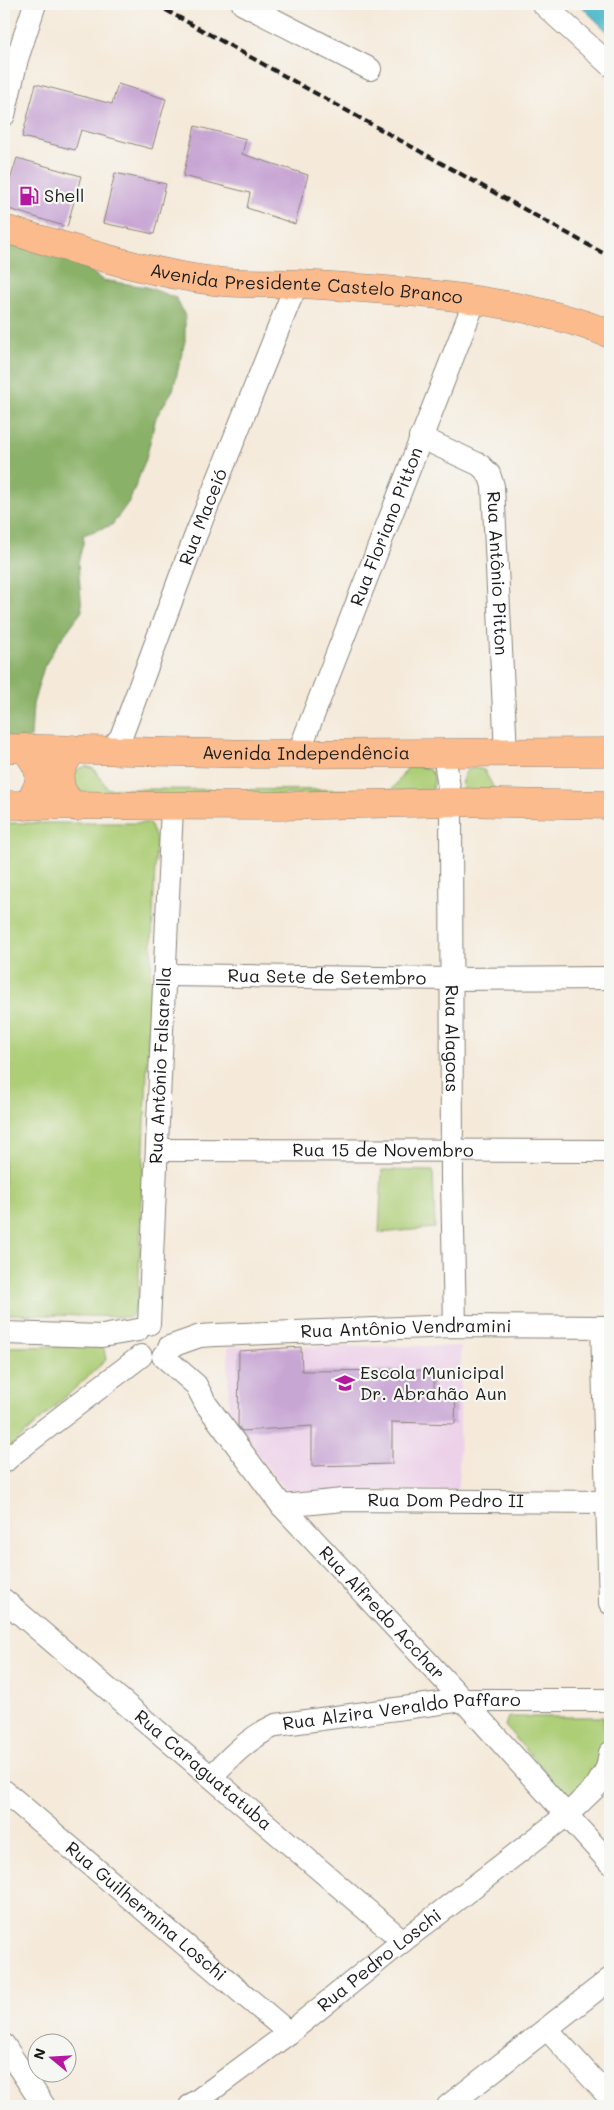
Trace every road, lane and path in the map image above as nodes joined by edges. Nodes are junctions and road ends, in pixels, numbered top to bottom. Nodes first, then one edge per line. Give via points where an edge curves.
1 (35, 4) edge
2 (243, 4) edge
3 (543, 4) edge
4 (610, 65) edge
5 (370, 70) dead end
6 (4, 114) edge
7 (4, 229) edge
8 (298, 284) junction
9 (474, 300) junction
10 (610, 334) edge
11 (420, 437) junction
12 (14, 748) edge
13 (72, 750) junction
14 (110, 750) junction
15 (506, 752) junction
16 (610, 752) edge
17 (444, 753) junction
18 (298, 754) junction
19 (451, 802) junction
20 (610, 805) edge
21 (15, 806) edge
22 (76, 807) junction
23 (172, 807) junction
24 (165, 975) junction
25 (610, 978) edge
26 (453, 979) junction
27 (157, 1150) junction
28 (453, 1150) junction
29 (610, 1151) edge
30 (455, 1326) junction
31 (606, 1327) edge
32 (4, 1333) edge
33 (151, 1342) junction
34 (4, 1462) edge
35 (608, 1502) edge
36 (282, 1506) junction
37 (4, 1600) edge
38 (610, 1603) edge
39 (463, 1700) junction
40 (610, 1700) edge
41 (610, 1752) edge
42 (212, 1776) junction
43 (4, 1791) edge
44 (568, 1814) junction
45 (610, 1863) edge
46 (403, 1940) junction
47 (610, 1978) edge
48 (547, 2029) junction
49 (289, 2033) junction
50 (4, 2045) edge
51 (610, 2098) edge
52 (44, 2106) edge
53 (190, 2106) edge
54 (448, 2106) edge

1 - 6 street
2 - 5 street
3 - 4 street
7 - 8 main road, Avenida Presidente Castelo Branco via 158,272 215,281
8 - 9 main road, Avenida Presidente Castelo Branco
8 - 14 street, Rua Maceió via 199,527 120,737
9 - 10 main road, Avenida Presidente Castelo Branco via 584,323
9 - 11 street, Rua Floriano Pitton
11 - 15 street, Rua Antônio Pitton via 480,465 489,474 493,486
11 - 18 street, Rua Floriano Pitton
12 - 13 main road, Avenida Independência
12 - 21 main road via 35,761 40,778 36,793
13 - 14 main road, Avenida Independência
13 - 22 main road via 65,760 59,783 64,798
14 - 18 main road, Avenida Independência
15 - 16 main road, Avenida Independência
15 - 17 main road, Avenida Independência
17 - 18 main road, Avenida Independência
17 - 19 street, Rua Alagoas
19 - 20 main road
19 - 23 main road
19 - 26 street, Rua Alagoas
21 - 22 main road
22 - 23 main road
23 - 24 street, Rua Antônio Falsarella
24 - 26 street, Rua Sete de Setembro
24 - 27 street, Rua Antônio Falsarella
25 - 26 street, Rua Sete de Setembro
26 - 28 street, Rua Alagoas
27 - 28 street, Rua 15 de Novembro
27 - 33 street, Rua Antônio Falsarella
28 - 29 street, Rua 15 de Novembro
28 - 30 street, Rua Alagoas
30 - 31 street, Rua Antônio Vendramini
30 - 33 street, Rua Antônio Vendramini via 200,1336
31 - 35 street
32 - 33 street via 102,1336
33 - 34 street
33 - 36 street, Rua Alfredo Acchar via 196,1386
35 - 36 street, Rua Dom Pedro II via 343,1500
35 - 38 street
36 - 39 street, Rua Alfredo Acchar
37 - 42 street, Rua Caraguatatuba
39 - 40 street, Rua Alzira Veraldo Paffaro
39 - 42 street, Rua Alzira Veraldo Paffaro via 276,1725 240,1747
39 - 44 street, Rua Alfredo Acchar
41 - 44 street, Rua Pedro Loschi via 607,1768 596,1787
42 - 46 street, Rua Caraguatatuba
43 - 49 street, Rua Guilhermina Loschi
44 - 45 street, Rua Alfredo Acchar
44 - 46 street, Rua Pedro Loschi
46 - 49 street, Rua Pedro Loschi
47 - 48 street
48 - 51 street
48 - 54 street
49 - 53 street, Rua Pedro Loschi
50 - 52 street

